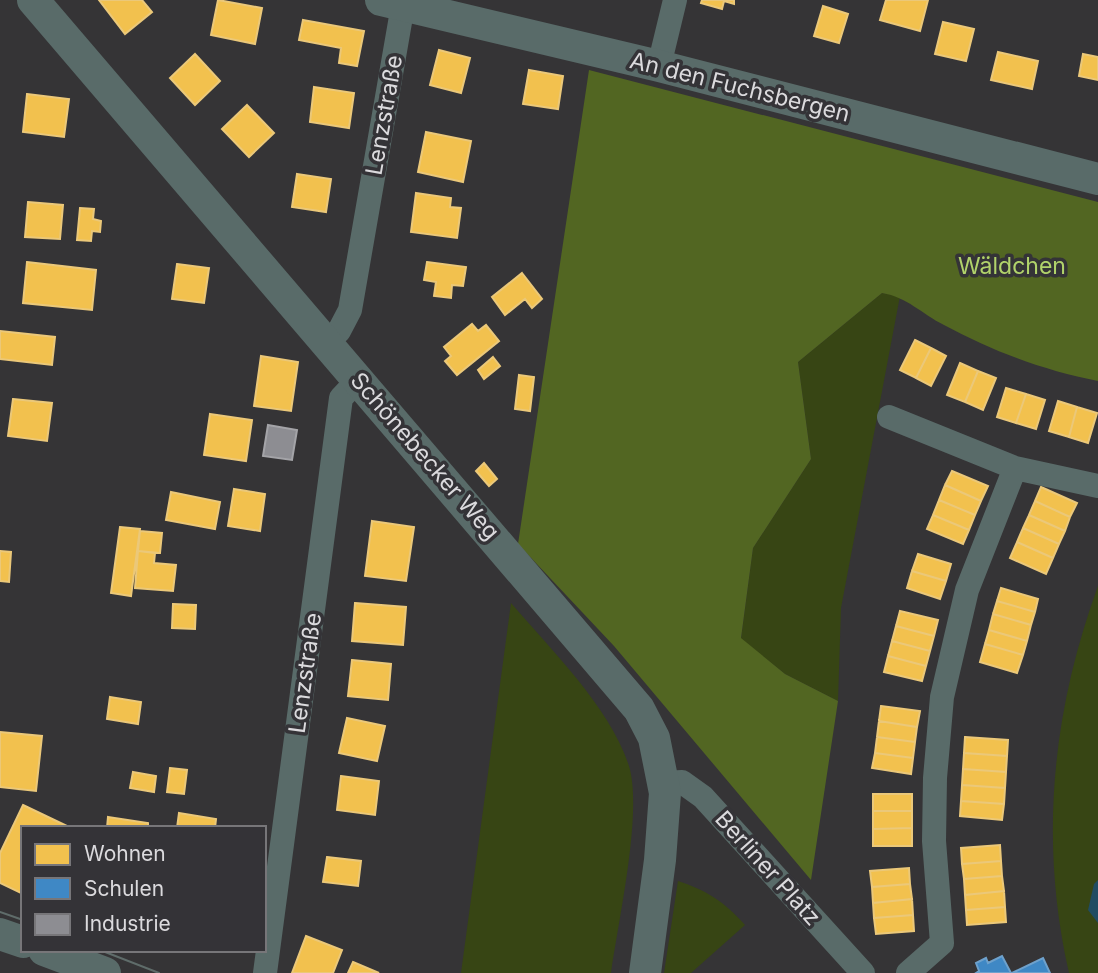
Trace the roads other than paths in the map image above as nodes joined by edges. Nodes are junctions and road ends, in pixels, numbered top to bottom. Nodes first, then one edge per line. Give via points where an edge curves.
1 (33, 0) edge
2 (675, 0) edge
3 (392, 3) edge
4 (659, 66) junction
5 (1098, 179) edge
6 (328, 342) junction
7 (359, 379) junction
8 (889, 417) dead end
9 (1016, 468) junction
10 (1098, 486) edge
11 (664, 783) junction
12 (0, 934) edge
13 (21, 941) edge
14 (49, 952) edge
15 (105, 973) edge
16 (265, 973) edge
17 (645, 973) edge
18 (863, 973) edge
19 (908, 973) edge

1 - 6 street, Schönebecker Weg
2 - 4 street
3 - 4 street, An den Fuchsbergen
3 - 6 street, Lenzstraße via 350,310
4 - 5 street, An den Fuchsbergen
6 - 7 street, Schönebecker Weg
7 - 11 street, Schönebecker Weg via 639,709 654,738
7 - 16 street, Lenzstraße via 341,398
8 - 9 street
9 - 10 street
9 - 19 street via 967,590 942,697 934,841 942,943
11 - 17 street, Schönebecker Weg via 660,860
11 - 18 street, Berliner Platz via 682,782 703,797
12 - 13 street
14 - 15 street

